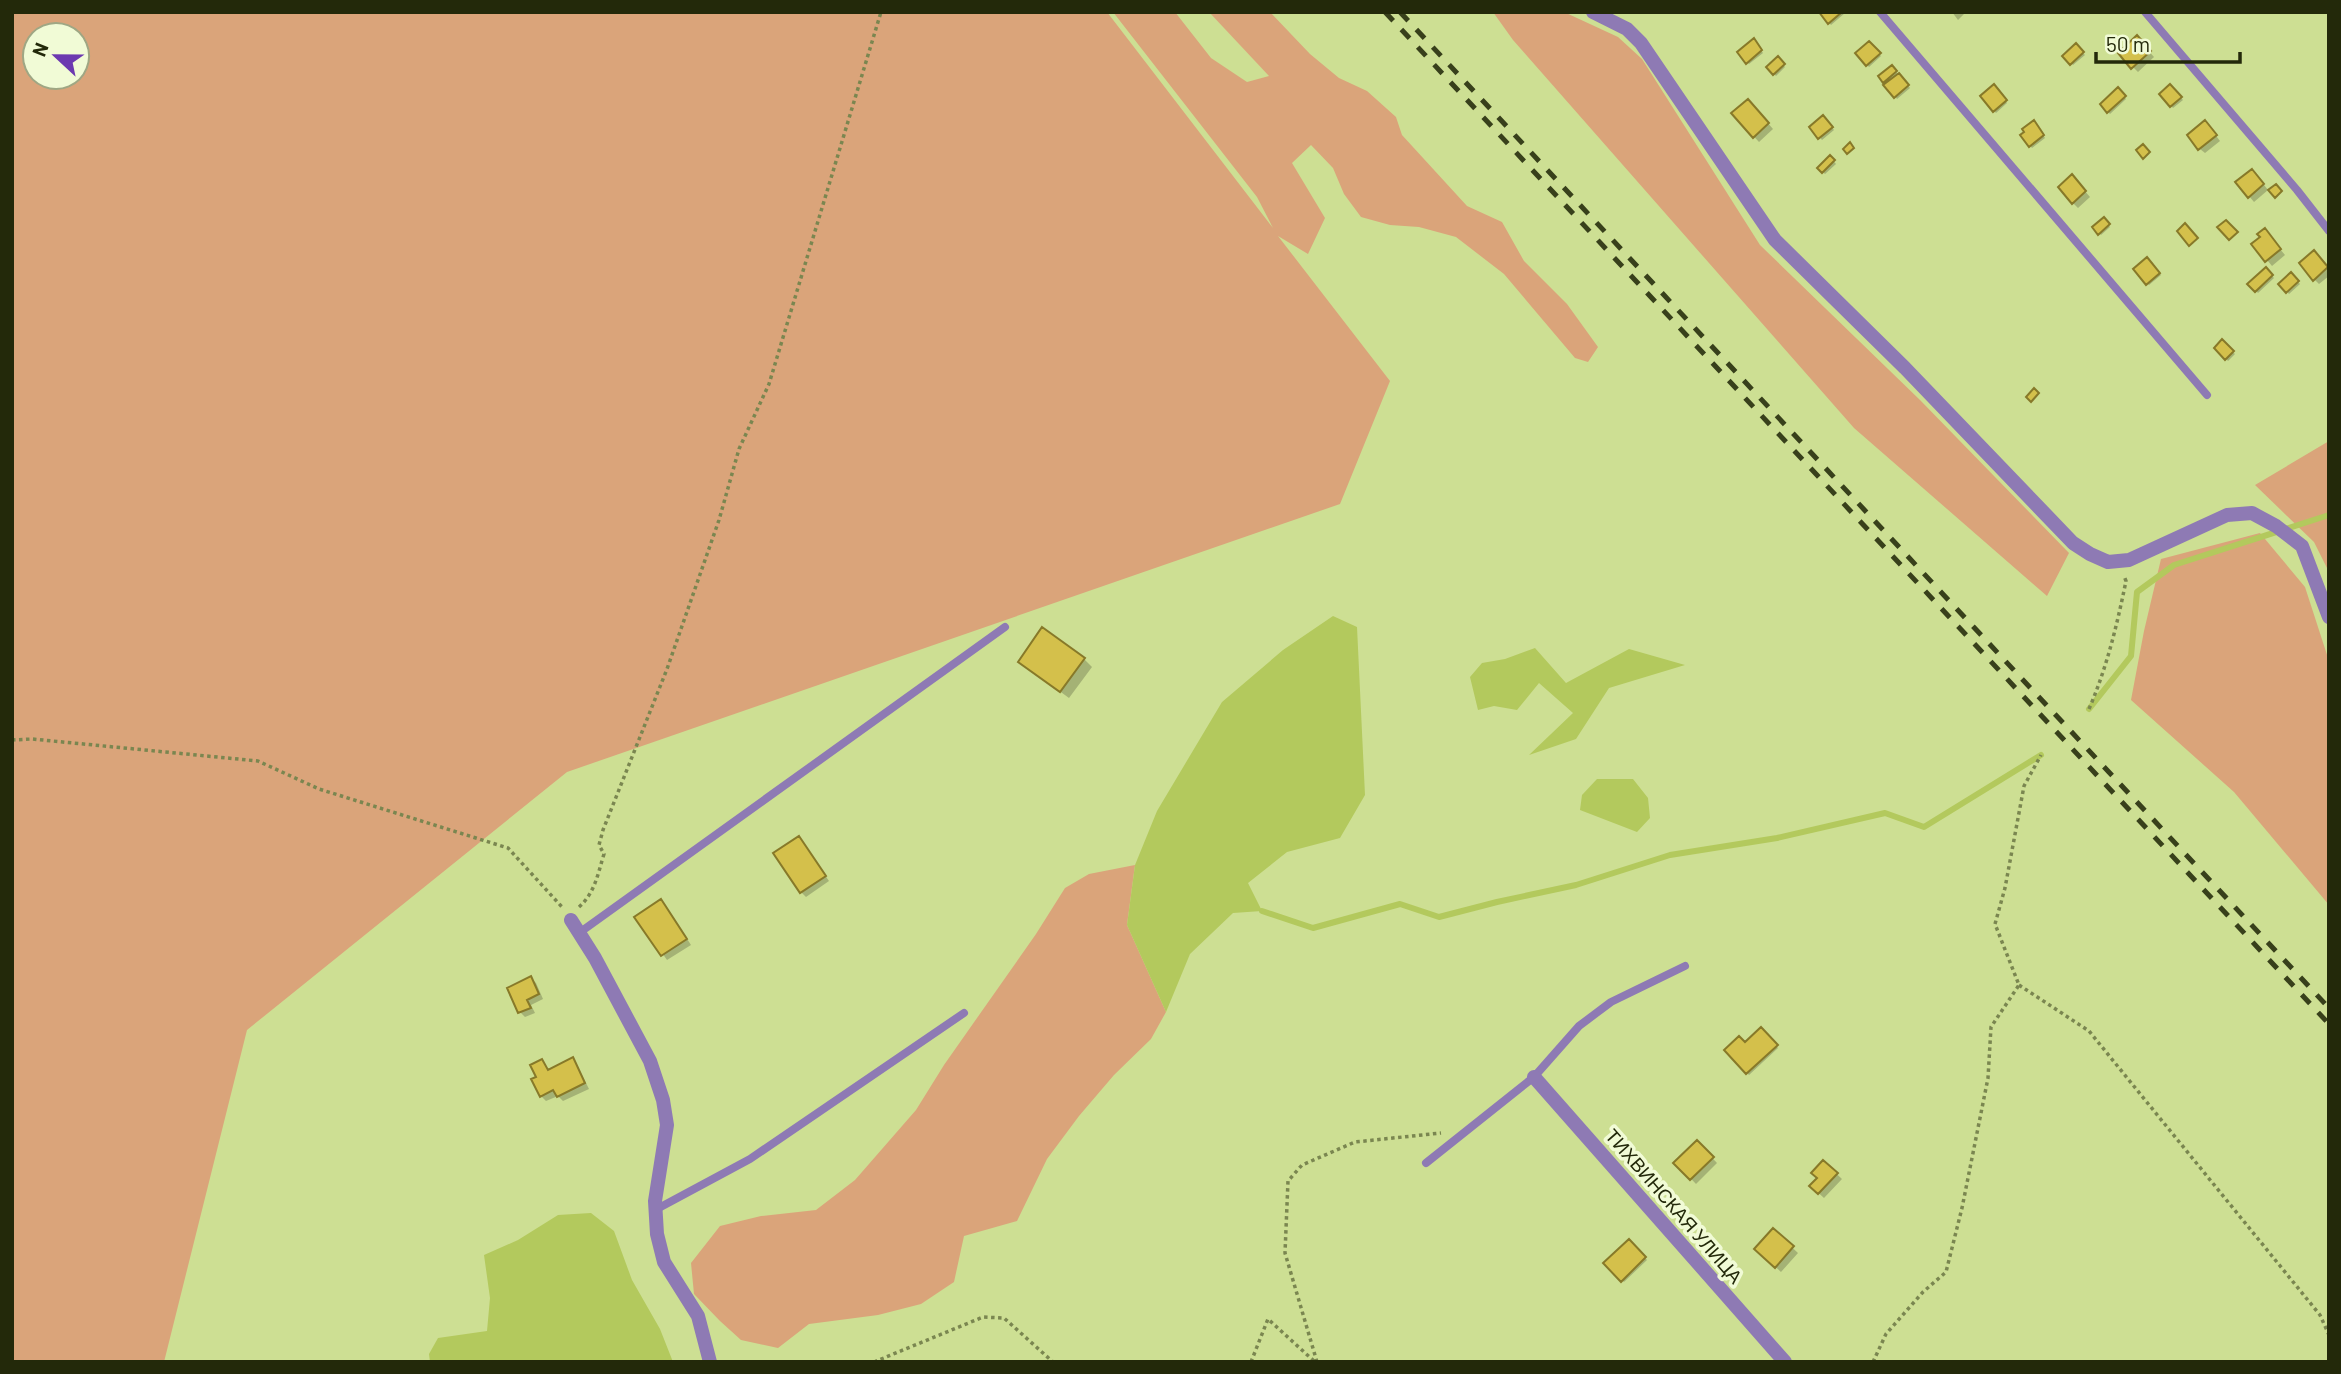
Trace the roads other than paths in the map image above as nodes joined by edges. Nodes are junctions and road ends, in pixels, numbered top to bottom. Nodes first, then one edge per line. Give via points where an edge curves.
1 (1593, 12) edge
2 (1880, 12) edge
3 (2145, 12) edge
4 (2329, 231) edge
5 (2207, 395) dead end
6 (2329, 617) edge
7 (1005, 627) dead end
8 (569, 917) road end
9 (579, 933) junction
10 (1685, 966) dead end
11 (964, 1013) dead end
12 (1534, 1077) junction
13 (1426, 1163) dead end
14 (655, 1210) junction
15 (710, 1362) edge
16 (1785, 1362) edge

1 - 6 street via 1627,29 1641,43 1775,240 2073,543 2108,562 2129,560 2227,515 2252,513 2302,546
2 - 5 lane
3 - 4 lane
7 - 9 lane
8 - 9 street
9 - 14 street via 650,1061 663,1100 667,1125
10 - 12 lane via 1611,1002 1579,1026
11 - 14 lane via 750,1159
12 - 13 lane
12 - 16 street, ТИХВИНСКАЯ УЛИЦА
14 - 15 street via 664,1262 698,1316

